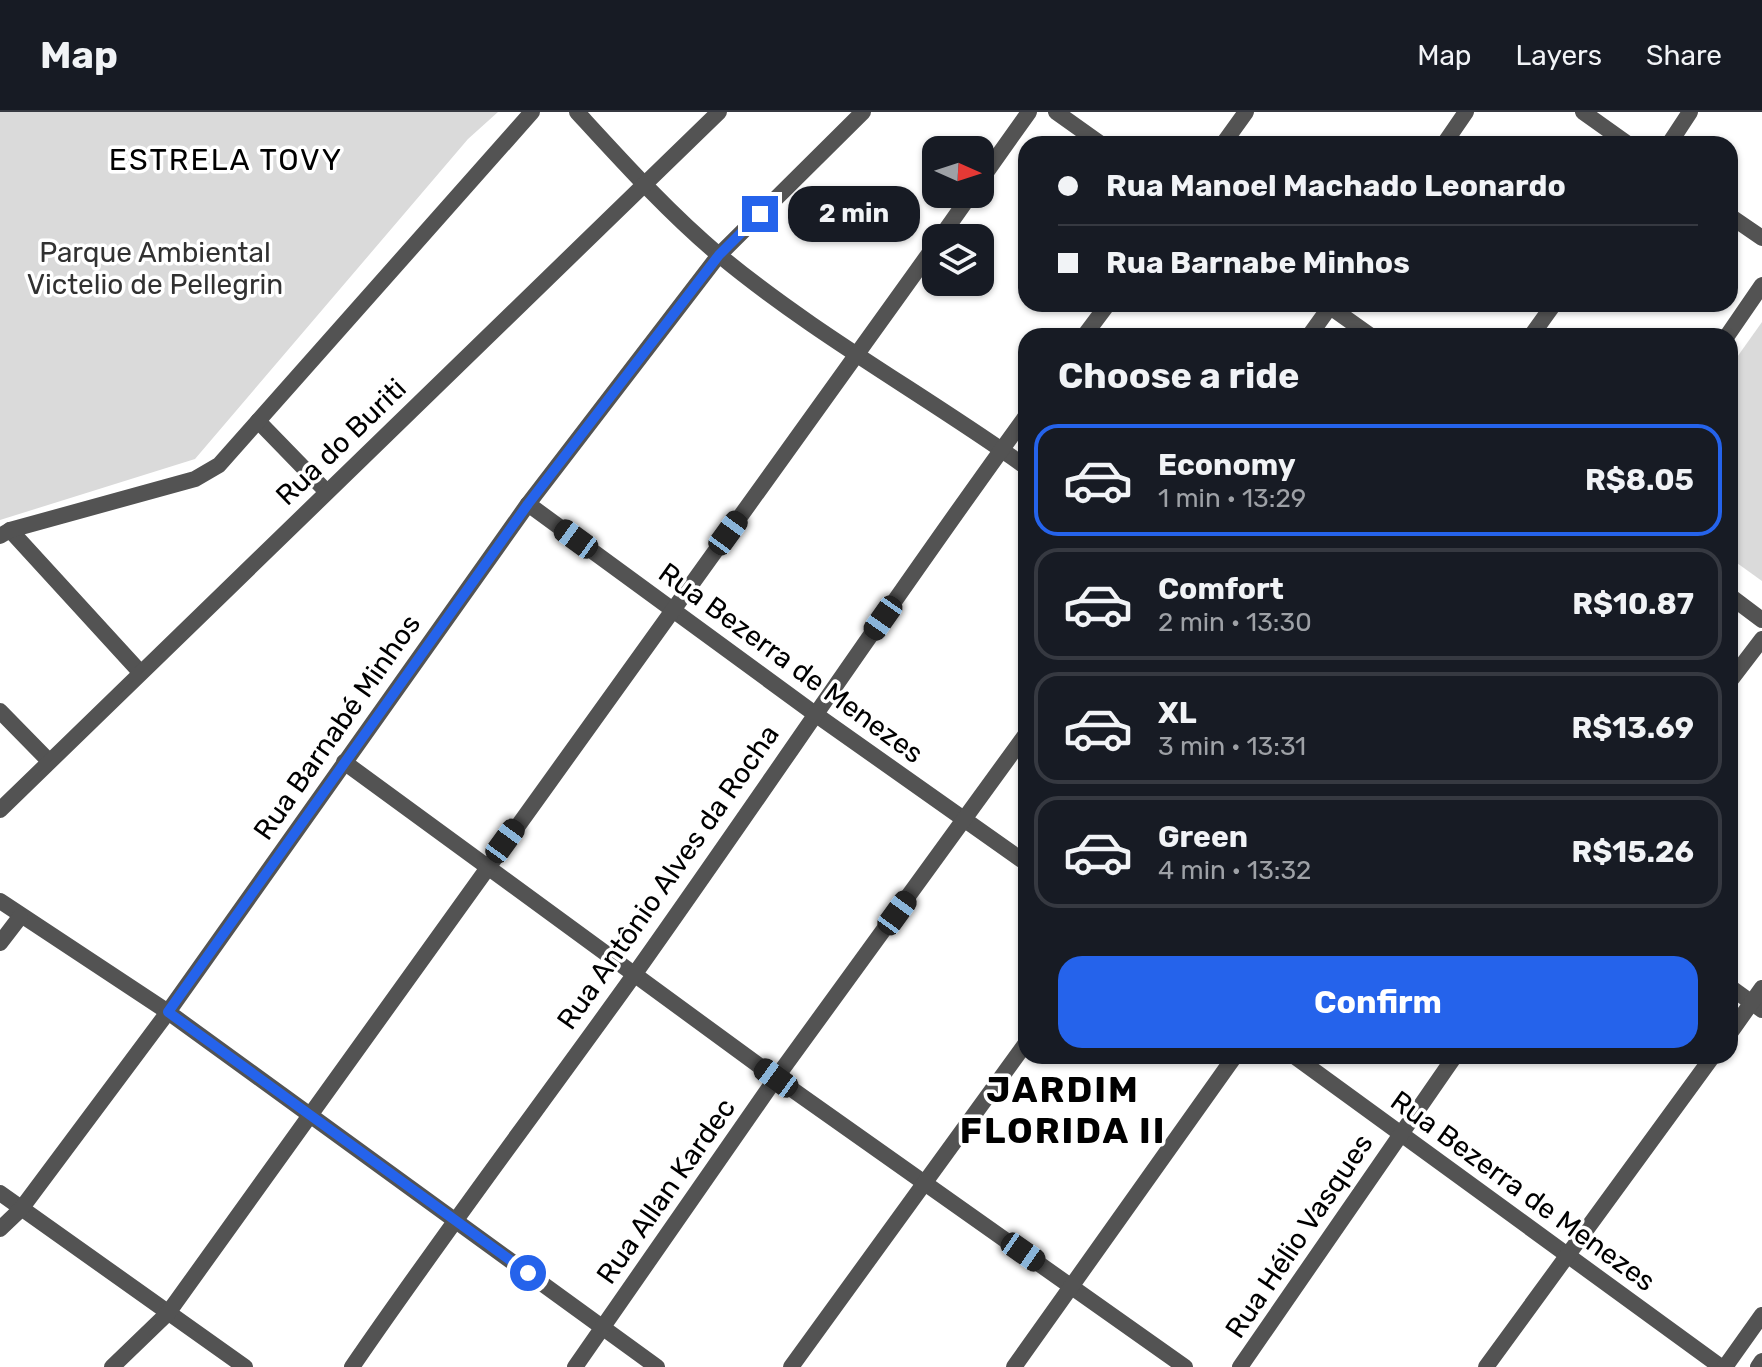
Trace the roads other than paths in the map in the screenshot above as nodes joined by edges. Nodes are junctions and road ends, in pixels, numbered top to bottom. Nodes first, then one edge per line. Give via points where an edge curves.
1 (532, 112) edge
2 (577, 112) edge
3 (719, 112) edge
4 (863, 112) edge
5 (1029, 112) edge
6 (1056, 112) edge
7 (1246, 112) edge
8 (1466, 112) edge
9 (1583, 112) edge
10 (1690, 112) edge
11 (1090, 136) edge
12 (1229, 136) edge
13 (1450, 136) edge
14 (1617, 136) edge
15 (1674, 136) edge
16 (994, 161) edge
17 (644, 185) junction
18 (1738, 222) edge
19 (1762, 238) edge
20 (719, 255) junction
21 (922, 264) edge
22 (1762, 285) edge
23 (1338, 312) edge
24 (1360, 328) edge
25 (1732, 328) edge
26 (858, 354) junction
27 (258, 421) junction
28 (1018, 427) edge
29 (1002, 449) junction
30 (1018, 461) edge
31 (327, 492) junction
32 (528, 504) junction
33 (5, 533) edge
34 (1738, 602) edge
35 (672, 610) junction
36 (1762, 620) edge
37 (1762, 639) edge
38 (1738, 670) edge
39 (140, 672) junction
40 (0, 711) edge
41 (815, 714) junction
42 (1018, 745) edge
43 (49, 761) junction
44 (344, 762) junction
45 (0, 810) edge
46 (966, 819) junction
47 (1018, 857) edge
48 (486, 867) junction
49 (0, 901) edge
50 (20, 917) junction
51 (0, 943) edge
52 (634, 974) junction
53 (1762, 988) edge
54 (1738, 993) edge
55 (1757, 1007) edge
56 (168, 1012) junction
57 (1738, 1025) edge
58 (1018, 1054) edge
59 (1229, 1064) edge
60 (1305, 1064) edge
61 (1449, 1064) edge
62 (1707, 1064) edge
63 (776, 1078) junction
64 (309, 1113) junction
65 (1400, 1133) junction
66 (922, 1182) junction
67 (0, 1193) edge
68 (21, 1209) junction
69 (454, 1218) junction
70 (0, 1229) edge
71 (1566, 1255) junction
72 (1073, 1287) junction
73 (168, 1313) junction
74 (1762, 1315) edge
75 (602, 1327) junction
76 (1762, 1361) edge
77 (112, 1367) edge
78 (245, 1367) edge
79 (352, 1367) edge
80 (575, 1367) edge
81 (657, 1367) edge
82 (791, 1367) edge
83 (1014, 1367) edge
84 (1185, 1367) edge
85 (1240, 1367) edge
86 (1486, 1367) edge
87 (1723, 1367) edge
88 (1758, 1367) edge

1 - 27 street
2 - 17 street
3 - 17 street, Rua do Buriti
4 - 20 street, Rua Barnabé Minhos
5 - 16 street
6 - 11 street
7 - 12 street
8 - 13 street
9 - 14 street
10 - 15 street
17 - 20 street
17 - 31 street, Rua do Buriti
18 - 19 street
20 - 26 street
20 - 32 street, Rua Barnabé Minhos
21 - 26 street
22 - 25 street
23 - 24 street
26 - 29 street
26 - 35 street
27 - 31 street
27 - 33 street via 219,465 195,479
28 - 29 street, Rua Antônio Alves da Rocha
29 - 30 street
29 - 41 street, Rua Antônio Alves da Rocha
31 - 39 street, Rua do Buriti
32 - 35 street, Rua Bezerra de Menezes
32 - 44 street, Rua Barnabé Minhos
33 - 39 street
34 - 36 street
35 - 41 street, Rua Bezerra de Menezes
35 - 48 street
37 - 38 street
39 - 43 street, Rua do Buriti
40 - 43 street
41 - 46 street, Rua Bezerra de Menezes
41 - 52 street, Rua Antônio Alves da Rocha
42 - 46 street, Rua Allan Kardec
43 - 45 street, Rua do Buriti
44 - 48 street
44 - 56 street, Rua Barnabé Minhos
46 - 47 street, Rua Bezerra de Menezes
46 - 63 street, Rua Allan Kardec
48 - 52 street
48 - 64 street
49 - 50 street
50 - 51 street
50 - 56 street
52 - 63 street
52 - 69 street, Rua Antônio Alves da Rocha
53 - 55 street
54 - 55 street
55 - 57 street
56 - 64 street
56 - 68 street, Rua Barnabé Minhos
58 - 66 street
59 - 72 street
60 - 65 street, Rua Bezerra de Menezes
61 - 65 street, Rua Hélio Vasques
62 - 71 street
63 - 66 street
63 - 75 street, Rua Allan Kardec
64 - 69 street
64 - 73 street
65 - 71 street, Rua Bezerra de Menezes
65 - 85 street, Rua Hélio Vasques
66 - 72 street
66 - 82 street
67 - 68 street
68 - 70 street, Rua Barnabé Minhos
68 - 73 street
69 - 75 street
69 - 79 street, Rua Antônio Alves da Rocha
71 - 86 street
71 - 87 street, Rua Bezerra de Menezes
72 - 83 street
72 - 84 street
73 - 77 street
73 - 78 street
74 - 87 street
75 - 80 street, Rua Allan Kardec
75 - 81 street
76 - 88 street

